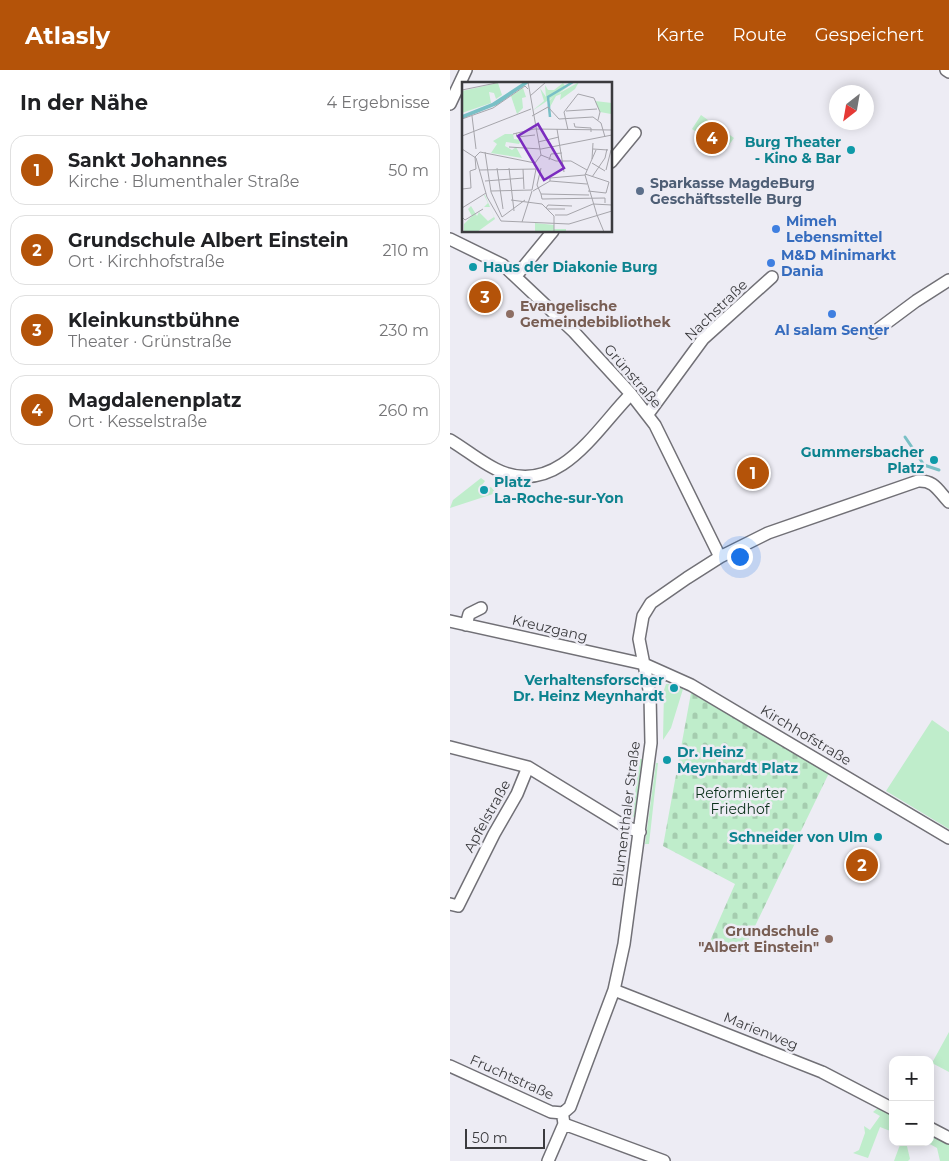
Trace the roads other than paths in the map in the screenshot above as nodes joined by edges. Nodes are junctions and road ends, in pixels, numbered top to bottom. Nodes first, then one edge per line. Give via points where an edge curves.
1 (463, 71) edge
2 (450, 104) edge
3 (636, 133) dead end
4 (612, 161) edge
5 (552, 232) edge
6 (450, 239) edge
7 (516, 276) junction
8 (772, 278) dead end
9 (949, 280) edge
10 (874, 333) dead end
11 (631, 394) junction
12 (648, 414) junction
13 (450, 440) edge
14 (949, 502) edge
15 (720, 557) junction
16 (481, 608) dead end
17 (450, 621) edge
18 (466, 625) junction
19 (644, 664) junction
20 (450, 747) edge
21 (528, 767) junction
22 (640, 832) junction
23 (949, 838) edge
24 (454, 905) edge
25 (614, 990) junction
26 (450, 1066) edge
27 (889, 1107) edge
28 (563, 1118) junction
29 (934, 1130) edge
30 (949, 1138) edge
31 (548, 1161) edge
32 (664, 1161) edge

1 - 2 street
3 - 4 street
5 - 7 street
6 - 7 street, Grünstraße via 499,262
7 - 11 street, Grünstraße
8 - 12 street, Nachstraße via 703,339
9 - 10 street
11 - 12 street, Grünstraße
11 - 13 street via 580,451 563,464 524,478 500,471
12 - 15 street, Grünstraße
14 - 15 street, Blumenthaler Straße via 933,483 928,480 918,482 768,533
15 - 19 street, Blumenthaler Straße via 662,595 646,610 639,631
16 - 18 street via 469,614
17 - 18 street, Kreuzgang
18 - 19 street, Kreuzgang
19 - 22 street, Blumenthaler Straße via 650,695 651,743
19 - 23 street, Kirchhofstraße via 691,685
20 - 21 street
21 - 22 street via 624,826
21 - 24 street, Apfelstraße via 517,794
22 - 25 street, Blumenthaler Straße
25 - 27 street, Marienweg via 822,1072
25 - 28 street, Blumenthaler Straße
26 - 28 street, Fruchtstraße
28 - 31 street, Blumenthaler Straße
28 - 32 street
29 - 30 street

